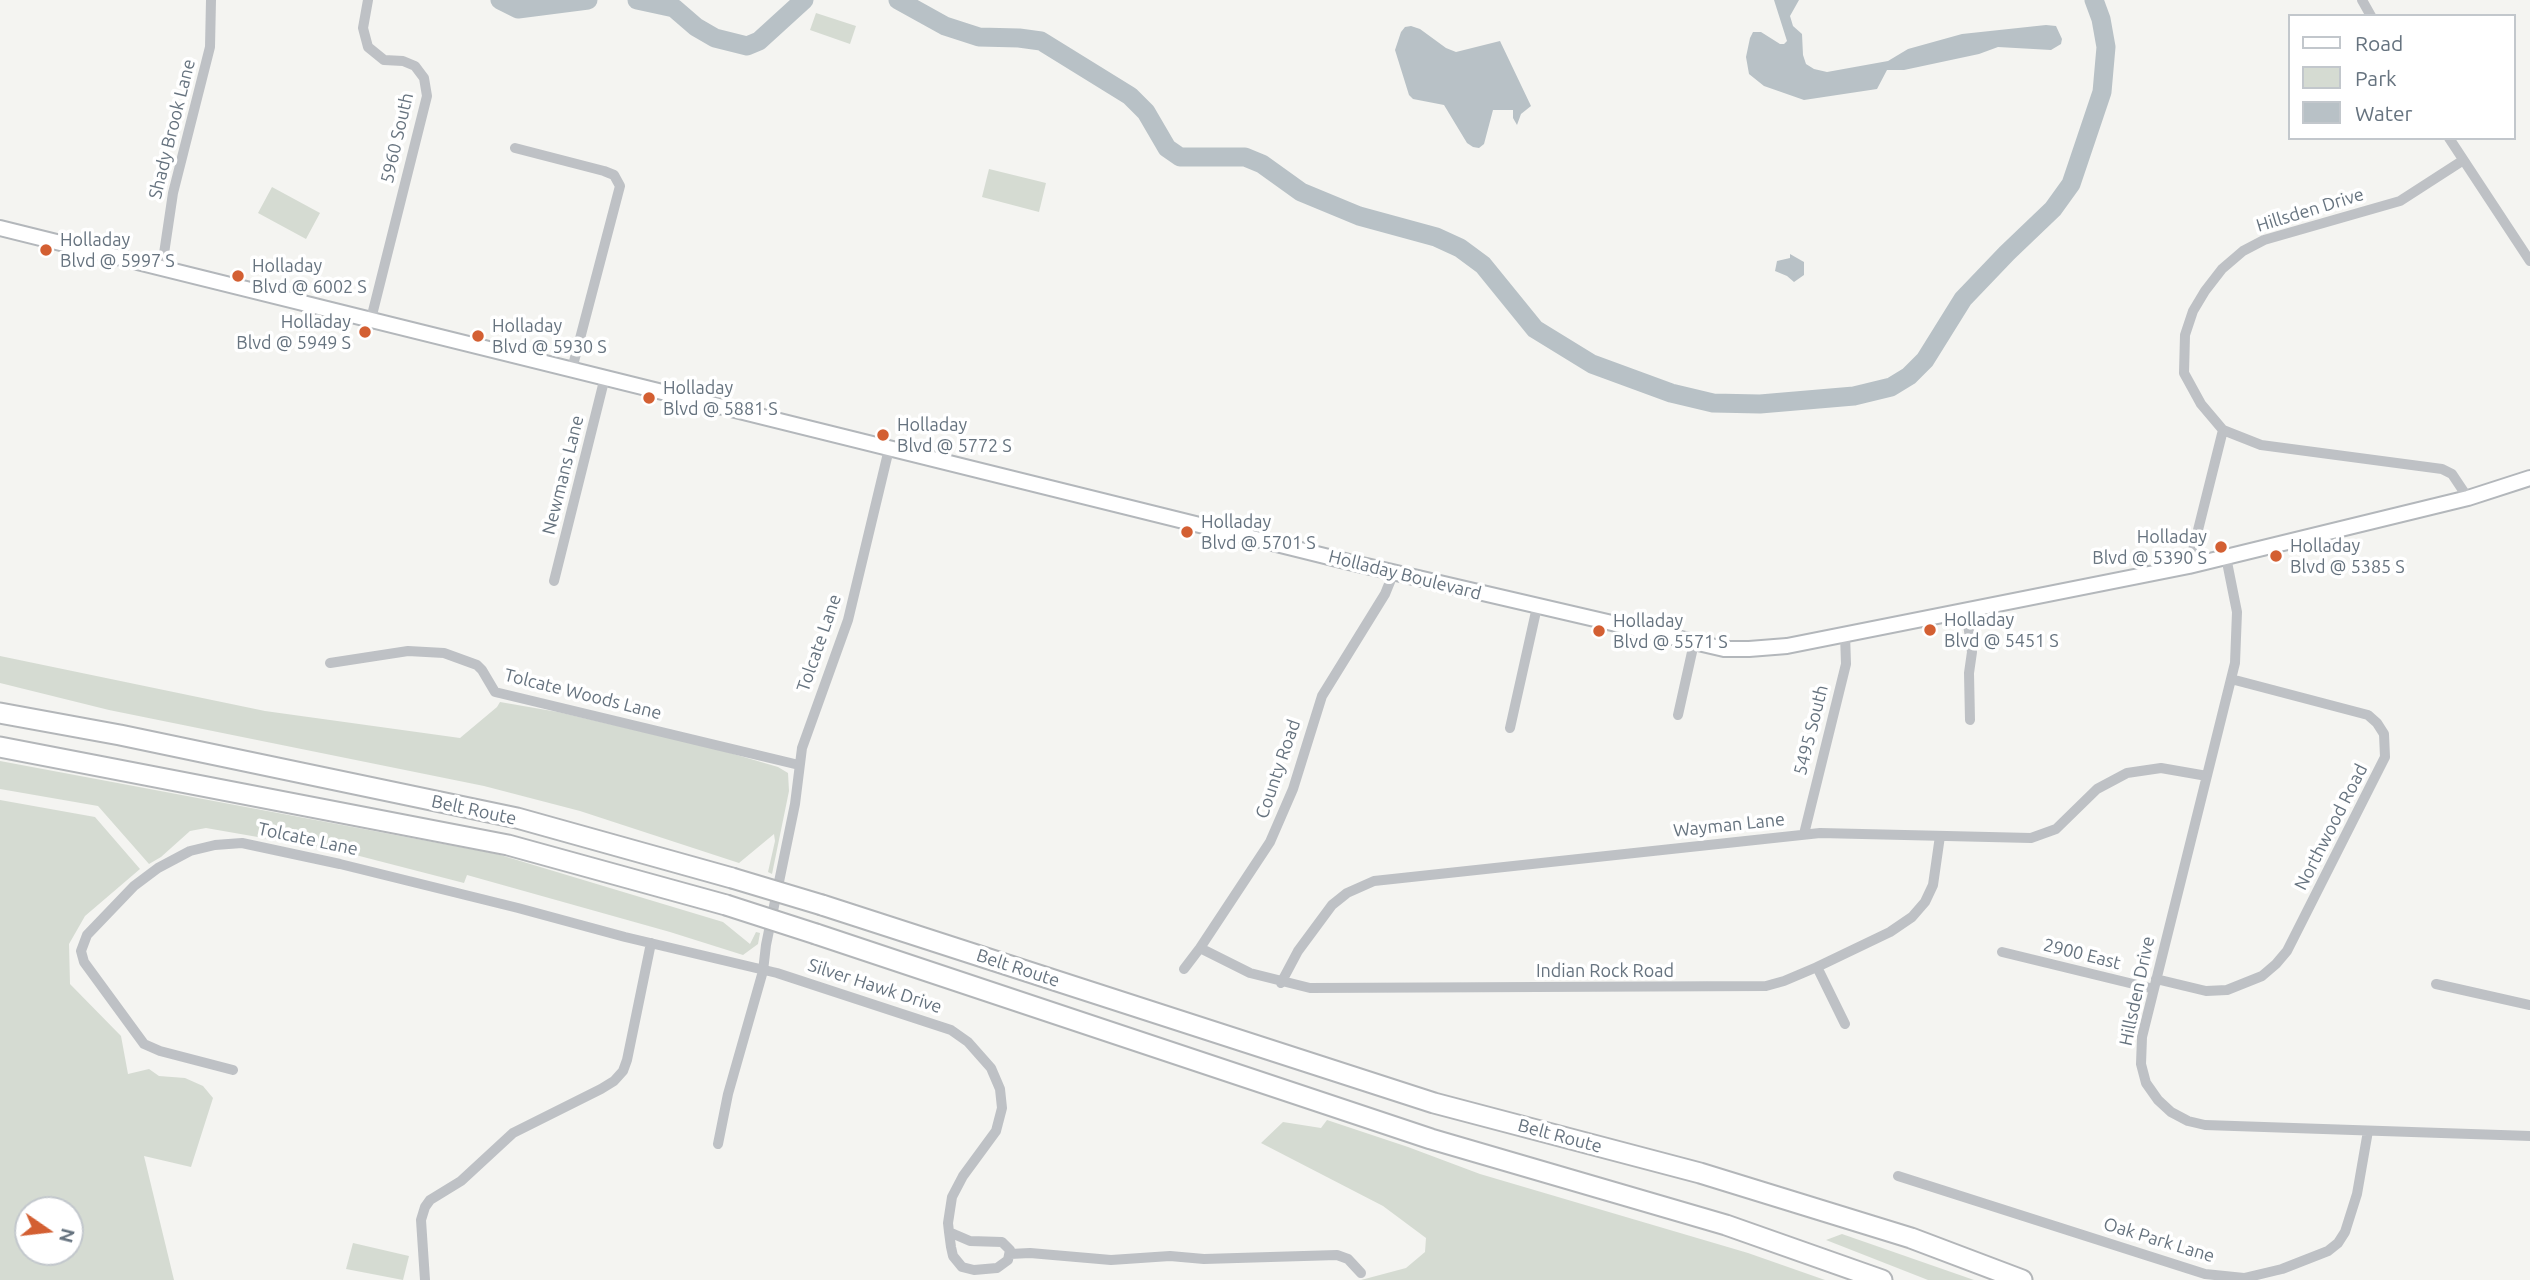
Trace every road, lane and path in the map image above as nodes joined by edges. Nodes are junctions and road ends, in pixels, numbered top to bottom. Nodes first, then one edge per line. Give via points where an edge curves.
1 (211, 0) edge
2 (368, 0) edge
3 (2450, 140) edge
4 (515, 148) dead end
5 (2462, 161) junction
6 (0, 228) edge
7 (2530, 261) edge
8 (162, 267) junction
9 (371, 319) junction
10 (572, 369) junction
11 (605, 377) junction
12 (2223, 430) junction
13 (889, 449) junction
14 (2530, 478) edge
15 (2468, 498) junction
16 (2226, 557) junction
17 (2189, 566) junction
18 (1394, 572) junction
19 (554, 581) dead end
20 (1537, 607) junction
21 (1966, 610) junction
22 (1845, 635) junction
23 (1695, 643) junction
24 (330, 663) dead end
25 (2231, 679) junction
26 (0, 702) edge
27 (0, 713) edge
28 (1678, 715) dead end
29 (1970, 720) dead end
30 (1510, 728) dead end
31 (120, 735) junction
32 (0, 747) edge
33 (799, 765) junction
34 (2207, 776) junction
35 (1804, 834) junction
36 (1940, 835) junction
37 (651, 943) junction
38 (1200, 948) junction
39 (2002, 952) dead end
40 (1817, 967) junction
41 (1184, 969) dead end
42 (763, 971) junction
43 (1281, 983) junction
44 (2155, 984) junction
45 (2436, 984) dead end
46 (2530, 1005) edge
47 (1845, 1024) dead end
48 (233, 1070) dead end
49 (2368, 1131) junction
50 (2529, 1133) edge
51 (718, 1144) dead end
52 (1898, 1176) dead end
53 (949, 1232) junction
54 (1010, 1254) junction
55 (1361, 1273) dead end
56 (425, 1280) edge
57 (1882, 1280) edge
58 (2022, 1280) edge

1 - 8 street, Shady Brook Lane via 210,47 173,193
2 - 9 street, 5960 South via 363,28 368,47 384,60 415,66 424,78 427,96
3 - 5 street
4 - 10 street via 604,171 614,175 620,186
5 - 7 street
5 - 12 street, Hillsden Drive via 2400,201 2264,240 2222,269 2193,311 2183,356 2189,386
6 - 8 main road, Holladay Boulevard
8 - 9 main road, Holladay Boulevard
9 - 10 main road, Holladay Boulevard
10 - 11 main road, Holladay Boulevard
11 - 13 main road, Holladay Boulevard
11 - 19 street, Newmans Lane
12 - 15 street via 2262,444 2442,469 2452,474
12 - 17 street
13 - 18 main road, Holladay Boulevard
13 - 33 street, Tolcate Lane via 848,620 807,730
14 - 15 main road, Holladay Boulevard
15 - 16 main road, Holladay Boulevard
16 - 17 main road, Holladay Boulevard
16 - 25 street, Hillsden Drive via 2238,625
17 - 21 main road, Holladay Boulevard
18 - 20 main road, Holladay Boulevard
18 - 38 street, County Road via 1322,696 1293,789 1270,842
20 - 23 main road, Holladay Boulevard
20 - 30 street
21 - 22 main road, Holladay Boulevard
21 - 29 street via 1972,646
22 - 23 main road, Holladay Boulevard via 1762,649
22 - 35 street, 5495 South via 1846,664
23 - 28 street
24 - 33 street, Tolcate Woods Lane via 408,650 444,653 477,665 495,692
25 - 34 street, Hillsden Drive
25 - 44 street, Northwood Road via 2368,715 2384,734 2385,757 2287,951 2276,964 2262,976 2227,990
26 - 31 highway
27 - 31 highway, Belt Route
31 - 58 highway, Belt Route, bridge via 517,818 732,878 1434,1104 1700,1173 1911,1238
32 - 57 highway, Belt Route, bridge via 508,845 726,905 1431,1139 1726,1225
33 - 42 street, Tolcate Lane
34 - 36 street, Wayman Lane via 2161,768 2127,773 2087,798 2063,824 2039,836
34 - 44 street, Hillsden Drive
35 - 36 street, Wayman Lane
35 - 43 street, Wayman Lane via 1374,881 1332,905
36 - 40 street, Indian Rock Road via 1933,885 1919,910 1890,932
37 - 42 street, Tolcate Lane
37 - 48 street, Tolcate Lane via 256,844 190,851 134,886 87,935 82,956 144,1044
37 - 56 street via 623,1070 601,1089 513,1133 461,1181 430,1200 421,1220
38 - 41 street, County Road
38 - 43 street, Indian Rock Road
39 - 44 street, 2900 East
40 - 43 street, Indian Rock Road via 1775,984 1748,988 1310,988
40 - 47 street
42 - 51 street, Tolcate Lane
42 - 53 street, Silver Hawk Drive via 942,1026 984,1059 1000,1088 1001,1116 992,1138 955,1190
44 - 49 street, Hillsden Drive via 2140,1046 2141,1064 2151,1091 2171,1112 2214,1126
45 - 46 street
49 - 50 street, Hillsden Drive
49 - 52 street, Oak Park Lane via 2357,1194 2338,1243 2282,1269 2244,1278 2206,1274
53 - 54 street, Silver Hawk Drive via 970,1241 1002,1242
53 - 54 street, Silver Hawk Drive via 953,1256 965,1268 997,1268
54 - 55 street, Silver Hawk Drive via 1111,1260 1337,1255

